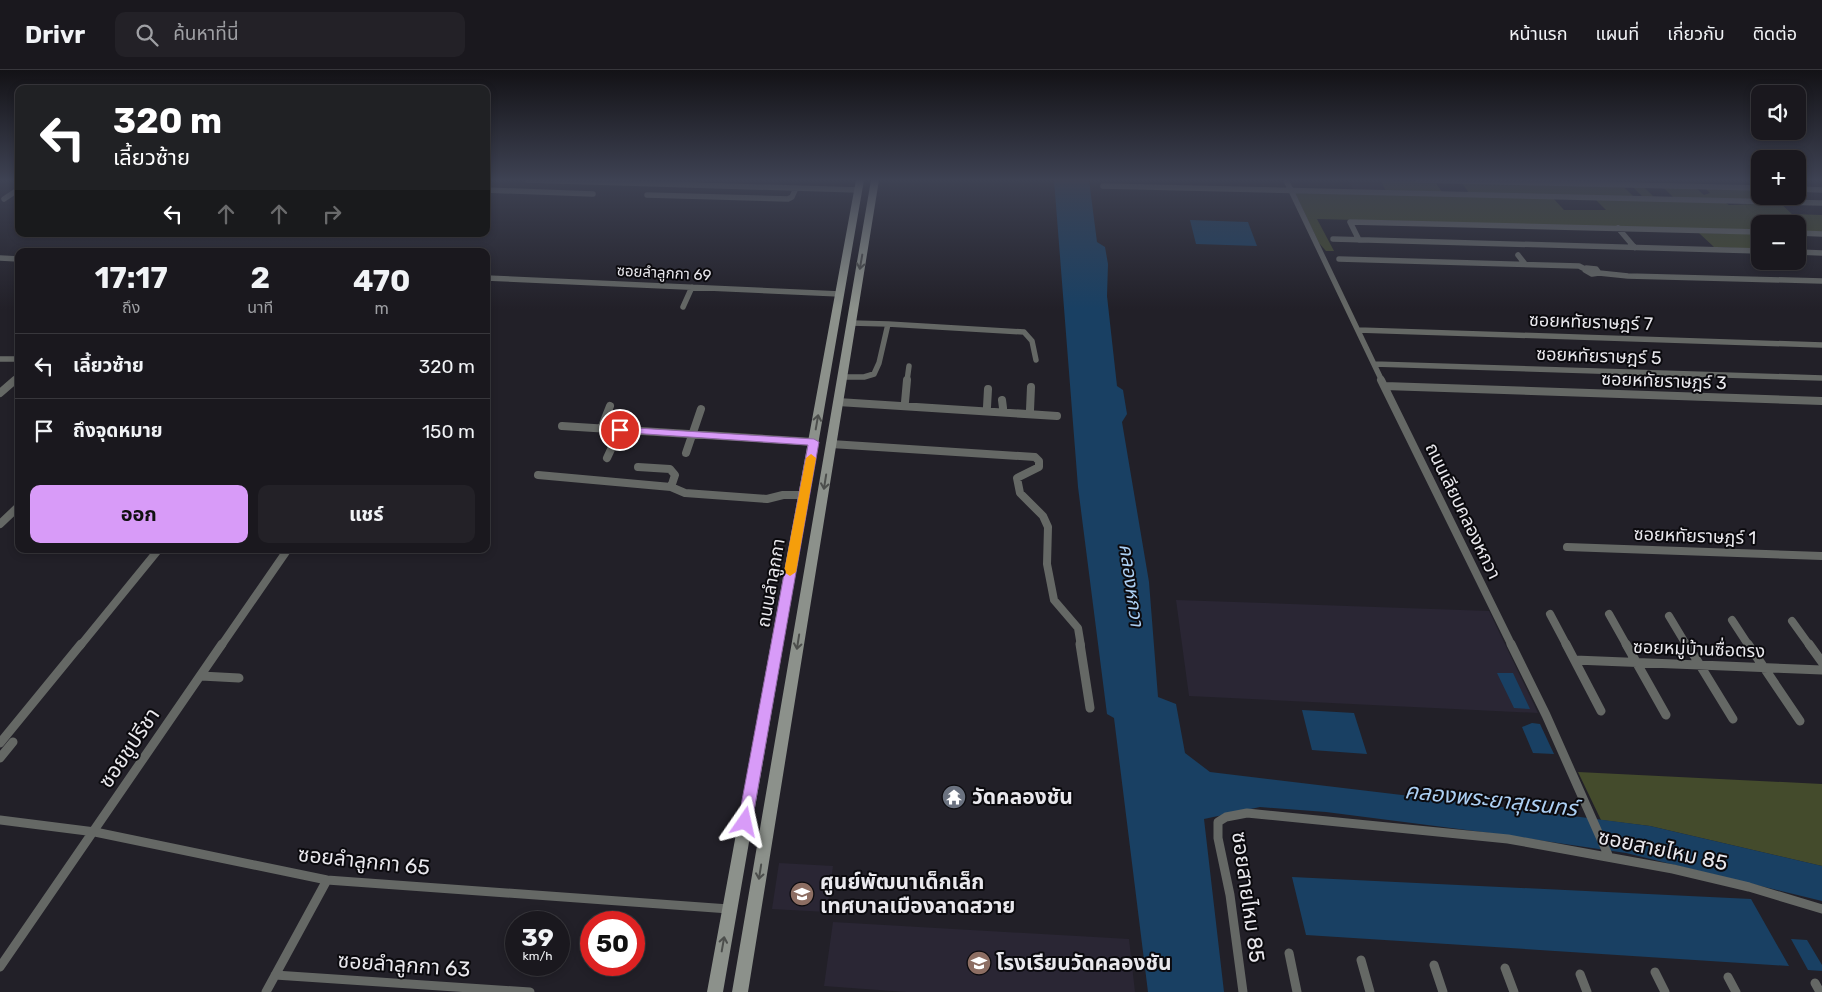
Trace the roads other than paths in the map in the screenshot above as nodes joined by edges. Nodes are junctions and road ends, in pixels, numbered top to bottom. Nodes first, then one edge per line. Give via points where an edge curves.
1 (852, 223) edge
2 (868, 223) edge
3 (1306, 223) edge
4 (1351, 223) edge
5 (1396, 223) edge
6 (1618, 228) junction
7 (1751, 232) edge
8 (1806, 233) edge
9 (1822, 234) edge
10 (1333, 239) dead end
11 (1359, 240) junction
12 (1636, 248) junction
13 (1751, 251) edge
14 (1806, 252) edge
15 (1822, 253) edge
16 (1518, 256) dead end
17 (0, 258) edge
18 (15, 259) edge
19 (1339, 259) dead end
20 (1525, 264) junction
21 (490, 278) edge
22 (1822, 281) edge
23 (692, 287) junction
24 (840, 294) junction
25 (683, 307) dead end
26 (851, 323) junction
27 (888, 324) junction
28 (1358, 330) junction
29 (1822, 344) edge
30 (831, 347) junction
31 (847, 348) junction
32 (0, 359) edge
33 (15, 359) edge
34 (1036, 360) dead end
35 (1374, 364) junction
36 (909, 366) dead end
37 (842, 377) junction
38 (1822, 378) edge
39 (15, 381) edge
40 (0, 386) edge
41 (9, 386) junction
42 (1385, 386) junction
43 (1032, 387) dead end
44 (988, 389) dead end
45 (0, 393) edge
46 (838, 400) junction
47 (1002, 400) dead end
48 (1822, 401) edge
49 (905, 402) junction
50 (610, 406) dead end
51 (987, 407) junction
52 (1003, 408) junction
53 (701, 409) dead end
54 (1030, 410) junction
55 (1041, 410) dead end
56 (1056, 416) dead end
57 (562, 426) dead end
58 (601, 429) junction
59 (620, 430) junction
60 (693, 434) junction
61 (814, 442) junction
62 (831, 444) junction
63 (686, 453) dead end
64 (607, 458) dead end
65 (638, 467) dead end
66 (538, 475) dead end
67 (671, 487) junction
68 (804, 495) junction
69 (15, 510) edge
70 (0, 524) edge
71 (1567, 547) dead end
72 (156, 553) edge
73 (285, 553) edge
74 (1822, 556) edge
75 (1550, 614) dead end
76 (1609, 614) dead end
77 (1669, 616) dead end
78 (1732, 620) dead end
79 (1792, 621) dead end
80 (1575, 660) junction
81 (1822, 662) edge
82 (1638, 664) junction
83 (1701, 666) junction
84 (1765, 668) junction
85 (1822, 670) edge
86 (201, 676) junction
87 (239, 678) dead end
88 (1090, 708) dead end
89 (1601, 711) dead end
90 (1666, 715) dead end
91 (1733, 719) dead end
92 (1800, 721) dead end
93 (13, 742) dead end
94 (0, 743) edge
95 (0, 758) edge
96 (0, 820) edge
97 (94, 832) junction
98 (1608, 853) junction
99 (327, 880) junction
100 (729, 909) junction
101 (1822, 909) edge
102 (1289, 953) dead end
103 (1361, 960) dead end
104 (1434, 965) dead end
105 (0, 967) edge
106 (1505, 968) dead end
107 (1655, 972) dead end
108 (1580, 974) dead end
109 (275, 975) junction
110 (1728, 978) dead end
111 (266, 992) edge
112 (530, 992) edge
113 (715, 992) edge
114 (740, 992) edge
115 (1243, 992) edge
116 (1298, 992) edge
117 (1370, 992) edge
118 (1443, 992) edge
119 (1514, 992) edge
120 (1587, 992) edge
121 (1665, 992) edge
122 (1736, 992) edge

1 - 24 main road, ถนนลำลูกกา
2 -> 26 main road, ถนนลำลูกกา
3 - 28 street, ถนนเลียบคลองหกวา
4 - 11 street
5 - 6 street
6 - 7 street
6 - 12 street
8 - 9 street
10 - 11 street
11 - 12 street
12 - 13 street
14 - 15 street
16 - 20 street
17 - 18 street
19 - 20 street
20 - 22 street via 1579,266 1593,268 1599,273 1628,276
21 - 23 street, ซอยลำลูกกา 69
23 - 24 street, ซอยลำลูกกา 69
23 - 25 street
24 - 30 main road, ถนนลำลูกกา
26 - 27 street
26 - 31 main road, ถนนลำลูกกา
27 - 34 street via 1024,332 1032,341
27 - 37 street via 874,374
28 - 29 street, ซอยหทัยราษฎร์ 7
28 - 35 street, ถนนเลียบคลองหกวา
30 - 31 main road
61 -> 30 main road, ถนนลำลูกกา
31 - 37 main road, ถนนลำลูกกา
32 - 33 street
35 - 38 street, ซอยหทัยราษฎร์ 5
35 - 42 street, ถนนเลียบคลองหกวา
36 - 49 street
37 - 46 main road, ถนนลำลูกกา
39 - 41 street
40 - 41 street
41 - 45 street
42 - 48 street, ซอยหทัยราษฎร์ 3
42 - 98 street, ถนนเลียบคลองหกวา via 1546,715
43 - 54 street
44 - 51 street
46 - 49 street
46 - 56 street
46 - 62 main road, ถนนลำลูกกา
47 - 52 street
49 - 51 street
50 - 58 street
51 - 52 street
52 - 54 street
53 - 60 street
54 - 55 street
57 - 58 street
58 - 59 street
59 - 60 street
59 - 64 street
60 - 61 street
60 - 63 street
61 - 68 main road, ถนนลำลูกกา
62 - 88 street via 1035,458 1039,462 1039,467 1016,478 1020,493 1043,516 1048,527 1047,564 1054,600 1078,628
62 -> 114 main road, ถนนลำลูกกา
65 - 67 street via 670,469 675,476
66 - 67 street
67 - 68 street via 685,493 767,499
68 - 100 main road, ถนนลำลูกกา
69 - 70 street
71 - 74 street, ซอยหทัยราษฎร์ 1
72 - 94 street
73 - 86 street, ซอยชูปรีชา
75 - 80 street
76 - 82 street
77 - 83 street
78 - 84 street
79 - 81 street
80 - 82 street, ซอยหมู่บ้านซื่อตรง
80 - 89 street
82 - 83 street, ซอยหมู่บ้านซื่อตรง
82 - 90 street
83 - 84 street, ซอยหมู่บ้านซื่อตรง
83 - 91 street
84 - 85 street, ซอยหมู่บ้านซื่อตรง
84 - 92 street
86 - 87 street
86 - 97 street, ซอยชูปรีชา
93 - 95 street
96 - 97 street, ซอยลำลูกกา 65
97 - 99 street, ซอยลำลูกกา 65
97 - 105 street, ซอยชูปรีชา
98 - 101 street, ซอยสายไหม 85 via 1749,887
98 - 115 street, ซอยสายไหม 85 via 1392,826 1247,813 1226,817 1218,822 1218,838 1230,895
99 - 100 street, ซอยลำลูกกา 65
99 - 109 street
113 -> 100 main road, ถนนลำลูกกา
102 - 116 street
103 - 117 street
104 - 118 street
106 - 119 street
107 - 121 street
108 - 120 street
109 - 111 street
109 - 112 street, ซอยลำลูกกา 63
110 - 122 street

